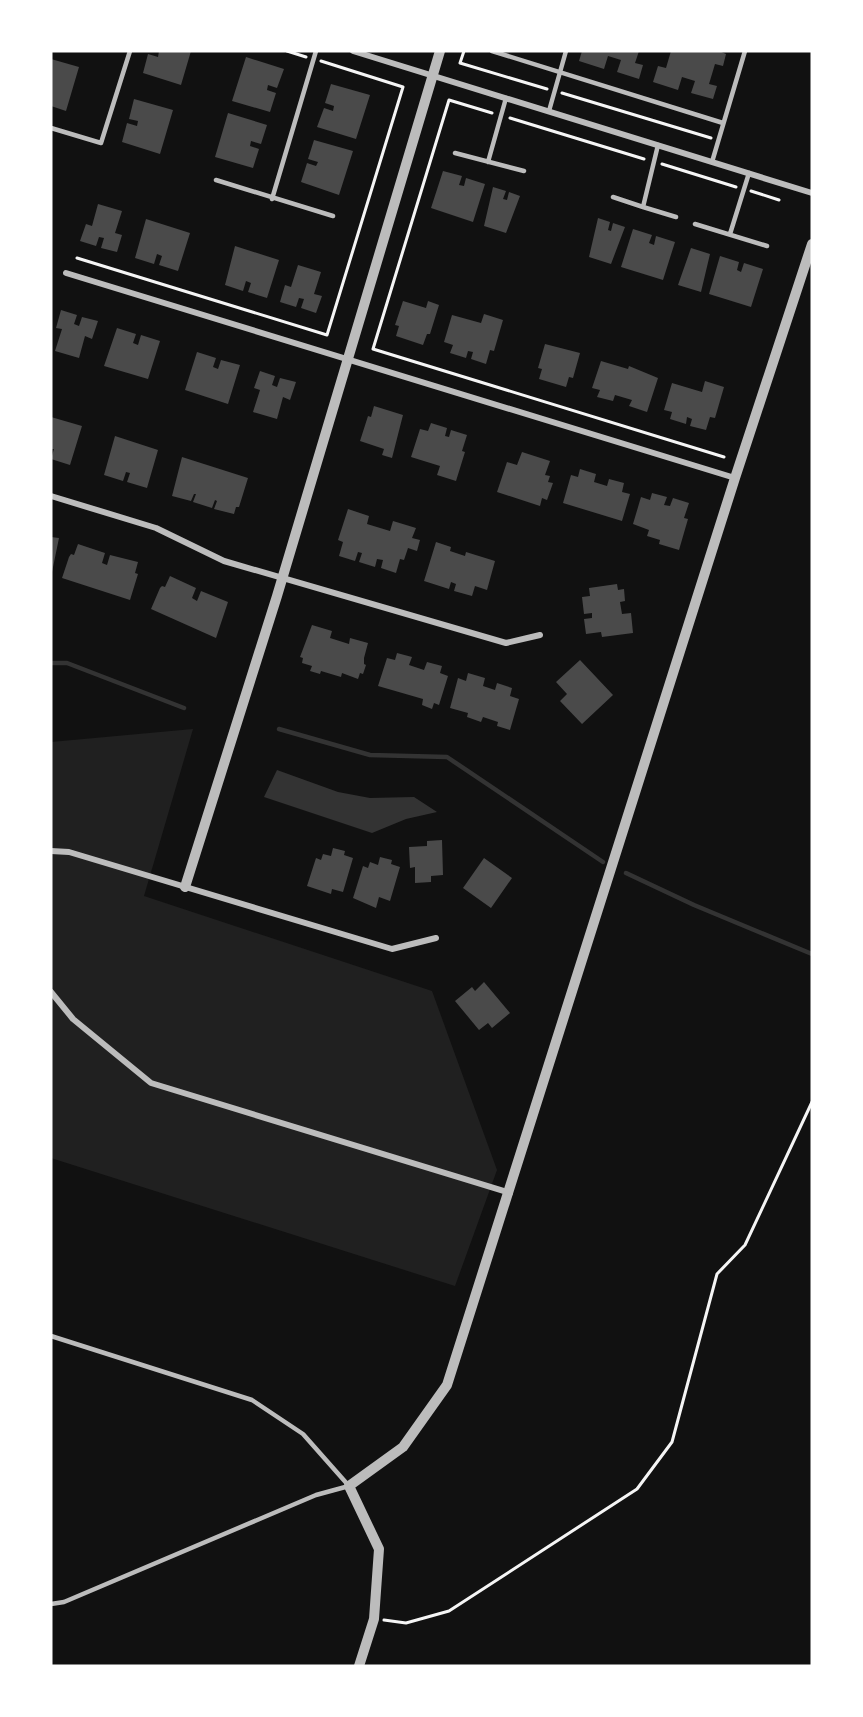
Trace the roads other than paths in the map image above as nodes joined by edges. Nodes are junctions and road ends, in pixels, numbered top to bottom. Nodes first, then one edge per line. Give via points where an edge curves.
1 (130, 51) edge
2 (316, 51) edge
3 (353, 51) edge
4 (440, 51) edge
5 (492, 51) edge
6 (566, 51) edge
7 (745, 51) edge
8 (560, 72) junction
9 (432, 75) junction
10 (506, 98) junction
11 (549, 111) junction
12 (723, 123) junction
13 (51, 128) edge
14 (658, 145) junction
15 (455, 153) dead end
16 (488, 162) junction
17 (712, 162) junction
18 (524, 171) dead end
19 (749, 173) junction
20 (216, 180) dead end
21 (812, 193) edge
22 (613, 197) dead end
23 (272, 199) junction
24 (643, 207) junction
25 (333, 216) dead end
26 (676, 217) dead end
27 (695, 224) dead end
28 (730, 234) junction
29 (812, 244) edge
30 (767, 246) dead end
31 (66, 273) dead end
32 (348, 359) junction
33 (735, 478) junction
34 (51, 496) edge
35 (282, 578) junction
36 (540, 635) dead end
37 (51, 851) edge
38 (185, 887) junction
39 (436, 938) dead end
40 (51, 992) edge
41 (510, 1193) junction
42 (51, 1336) edge
43 (349, 1486) junction
44 (51, 1605) edge
45 (359, 1666) edge

1 - 13 lane via 101,143
2 - 23 lane
3 - 9 street
4 - 9 street
5 - 8 lane
6 - 8 lane
7 - 12 lane
8 - 11 lane
8 - 12 lane
9 - 10 street
9 - 32 street
10 - 11 street
10 - 16 lane
11 - 14 street
12 - 17 lane
14 - 17 street
14 - 24 lane
15 - 16 lane
16 - 18 lane
17 - 19 street
19 - 21 street
19 - 28 lane
20 - 23 lane
22 - 24 lane
23 - 25 lane
24 - 26 lane
27 - 28 lane
28 - 30 lane
29 - 33 street
31 - 32 street
32 - 33 street
32 - 35 street
33 - 41 street
34 - 35 street via 156,528 224,561
35 - 36 street via 506,644
35 - 38 street
37 - 38 street via 69,852
38 - 39 street via 392,949
40 - 41 street via 72,1019 151,1083
41 - 43 street via 447,1385 403,1446
42 - 43 lane via 252,1400 303,1434
43 - 44 lane via 316,1495
43 - 45 street via 379,1549 374,1619

